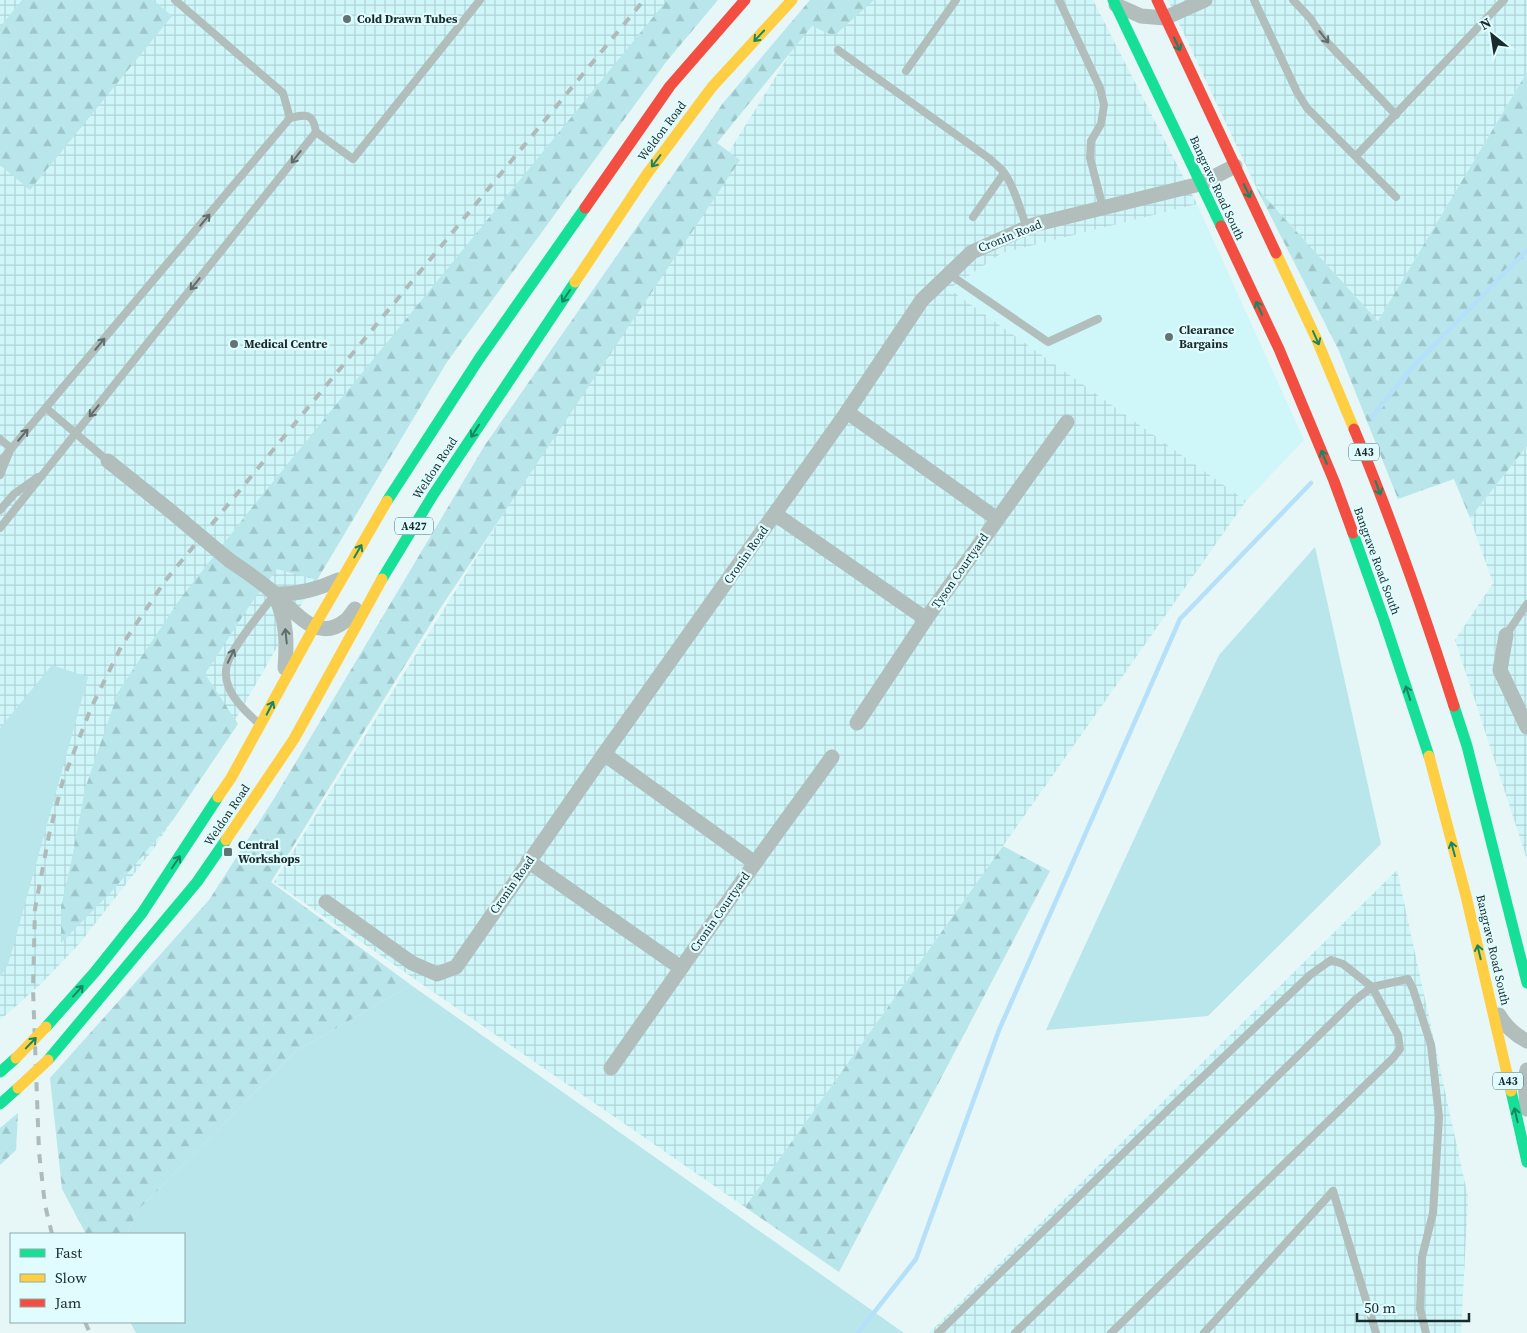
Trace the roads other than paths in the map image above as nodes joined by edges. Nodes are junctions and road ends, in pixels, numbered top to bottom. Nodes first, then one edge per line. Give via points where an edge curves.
1 (175, 0) edge
2 (480, 0) edge
3 (745, 0) edge
4 (792, 0) edge
5 (956, 0) edge
6 (1059, 0) edge
7 (1157, 0) edge
8 (1205, 0) edge
9 (1254, 0) edge
10 (1292, 0) edge
11 (1504, 0) edge
12 (1114, 2) edge
13 (1165, 18) junction
14 (838, 50) dead end
15 (906, 71) dead end
16 (1396, 115) junction
17 (290, 118) junction
18 (316, 132) junction
19 (1356, 156) junction
20 (1235, 166) junction
21 (1004, 172) junction
22 (1200, 184) junction
23 (1396, 197) dead end
24 (1103, 208) junction
25 (973, 217) dead end
26 (1027, 228) junction
27 (949, 274) junction
28 (1098, 319) dead end
29 (46, 408) junction
30 (848, 412) junction
31 (1067, 422) dead end
32 (76, 434) junction
33 (0, 439) edge
34 (11, 448) junction
35 (108, 461) joint
36 (0, 462) edge
37 (46, 472) junction
38 (0, 475) edge
39 (0, 510) edge
40 (775, 514) junction
41 (997, 518) junction
42 (0, 528) edge
43 (386, 568) junction
44 (343, 578) junction
45 (275, 594) junction
46 (1527, 604) edge
47 (926, 619) junction
48 (314, 627) junction
49 (1506, 635) joint
50 (284, 680) junction
51 (856, 723) dead end
52 (261, 726) junction
53 (1527, 727) edge
54 (604, 754) junction
55 (832, 757) dead end
56 (528, 861) junction
57 (755, 863) junction
58 (326, 902) dead end
59 (681, 968) junction
60 (1527, 983) edge
61 (1372, 987) junction
62 (1490, 999) junction
63 (1527, 1040) edge
64 (611, 1068) dead end
65 (1527, 1070) edge
66 (0, 1072) edge
67 (0, 1104) edge
68 (1527, 1109) edge
69 (1527, 1162) edge
70 (938, 1333) edge
71 (1014, 1333) edge
72 (1111, 1333) edge
73 (1204, 1333) edge
74 (1376, 1333) edge
75 (1426, 1333) edge

1 - 17 lane via 283,94
2 - 18 lane via 352,158
44 -> 3 highway, Weldon Road / A427 via 393,491 479,359 670,86
4 -> 43 highway, Weldon Road / A427 via 712,88 647,174
5 - 15 lane
6 - 24 lane via 1100,88 1104,105 1101,124 1091,141 1090,158
7 - 13 highway, Bangrave Road South / A43
8 - 13 street
9 - 19 lane via 1307,108
10 -> 16 lane
11 - 16 lane
12 - 13 street via 1141,16
12 - 22 highway, Bangrave Road South / A43
13 -> 20 highway, Bangrave Road South / A43
14 - 21 lane
16 - 19 lane
17 - 18 lane via 310,117
29 -> 17 lane
18 -> 32 lane
19 - 23 lane
20 - 22 street, Cronin Road
20 -> 60 highway, Bangrave Road South / A43 via 1316,338 1372,472 1424,612 1467,746
21 - 25 lane
21 - 26 lane
22 - 24 street, Cronin Road
62 -> 22 highway, Bangrave Road South / A43 via 1431,766 1384,620 1334,481 1279,349
24 - 26 street, Cronin Road
26 - 27 street, Cronin Road via 972,252
27 - 28 lane via 1048,342
27 - 30 street, Cronin Road via 922,300
29 - 32 lane
34 -> 29 lane
30 - 40 street, Cronin Road
30 - 41 street
31 - 41 street, Tyson Courtyard
32 - 35 lane
32 - 37 lane
33 - 34 lane
34 - 36 lane
34 - 38 lane
35 - 45 street, bridge
37 - 39 lane via 14,494
37 - 42 lane
40 - 47 street
40 - 54 street, Cronin Road
41 - 47 street, Tyson Courtyard
43 - 48 street via 345,621 331,628
43 - 67 highway, Weldon Road / A427, bridge via 294,739 197,882 48,1060
44 - 45 street via 313,590 290,595
44 - 48 highway, Weldon Road / A427
45 - 48 street
50 -> 45 street via 285,622
52 -> 45 lane via 246,713 229,689 227,665 232,652
46 - 49 lane
47 - 51 street, Tyson Courtyard
48 - 50 highway, Weldon Road / A427
49 - 53 street via 1500,670
52 -> 50 highway, Weldon Road / A427
66 -> 52 highway, Weldon Road / A427, bridge via 46,1027 142,913 231,778
54 - 56 street, Cronin Road
54 - 57 street
55 - 57 street, Cronin Courtyard
56 - 58 street, Cronin Road via 456,967 437,974 412,963
56 - 59 street
57 - 59 street, Cronin Courtyard
59 - 64 street, Cronin Courtyard
61 - 70 lane via 1343,964 1331,960 1310,975
61 - 71 lane via 1347,1006
61 - 72 lane via 1398,1035 1400,1049
61 - 75 lane via 1408,979 1431,1045 1439,1117 1433,1213 1422,1257 1420,1309
62 - 63 street via 1505,1025
69 -> 62 highway, Bangrave Road South / A43
65 - 68 street
73 - 74 lane via 1333,1192

